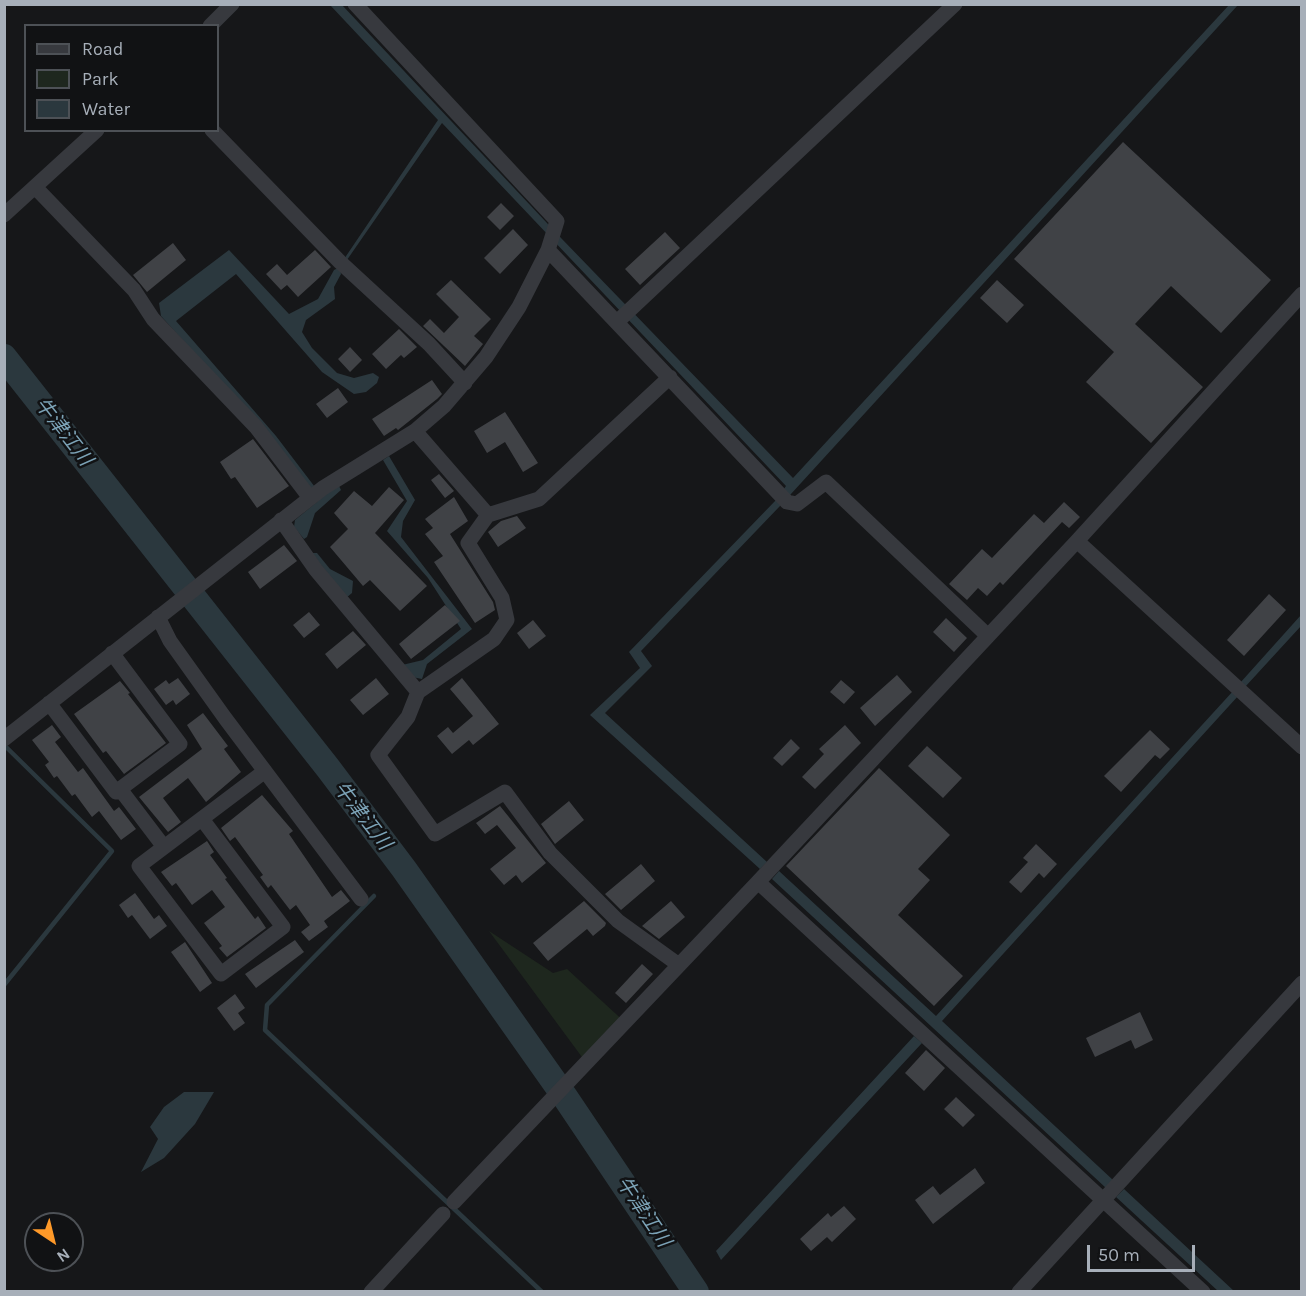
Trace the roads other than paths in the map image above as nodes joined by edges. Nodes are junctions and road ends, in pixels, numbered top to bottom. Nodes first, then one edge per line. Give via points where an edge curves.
1 (232, 4) edge
2 (355, 4) edge
3 (954, 4) edge
4 (212, 24) edge
5 (95, 132) edge
6 (214, 132) edge
7 (36, 187) junction
8 (4, 215) edge
9 (551, 240) junction
10 (1302, 294) edge
11 (618, 321) junction
12 (670, 377) junction
13 (465, 383) junction
14 (415, 431) junction
15 (310, 498) junction
16 (488, 515) junction
17 (281, 520) junction
18 (1077, 541) junction
19 (158, 617) junction
20 (988, 636) junction
21 (112, 653) junction
22 (418, 692) junction
23 (49, 703) junction
24 (7, 737) edge
25 (1302, 747) edge
26 (265, 771) junction
27 (120, 789) junction
28 (202, 819) junction
29 (164, 848) junction
30 (758, 882) junction
31 (361, 899) dead end
32 (679, 965) junction
33 (1302, 983) edge
34 (1103, 1199) junction
35 (454, 1202) dead end
36 (443, 1214) dead end
37 (371, 1292) edge
38 (1019, 1292) edge
39 (1203, 1292) edge

1 - 4 street
2 - 9 street via 557,221
3 - 11 street
5 - 7 street
6 - 13 street
7 - 8 street
7 - 15 street via 256,427
9 - 11 street
9 - 13 street via 519,307
10 - 18 street
11 - 12 street
12 - 16 street via 539,500
12 - 20 street via 788,502 797,504 826,482
13 - 14 street
14 - 15 street
14 - 16 street
15 - 17 street
16 - 22 street via 468,543 502,598 507,620 494,639
17 - 19 street
17 - 22 street via 316,570
18 - 20 street
18 - 25 street
19 - 21 street
19 - 26 street via 170,641
20 - 30 street
21 - 23 street
21 - 27 street via 180,744
22 - 32 street via 408,717 378,755 435,834 505,792 550,853 618,921
23 - 24 street
23 - 27 street via 116,792
26 - 28 street
26 - 31 street
27 - 29 street
28 - 29 street
28 - 29 street via 283,927 221,974 140,866
30 - 32 street
30 - 34 street
32 - 35 street
33 - 34 street
34 - 38 street
34 - 39 street
36 - 37 street

